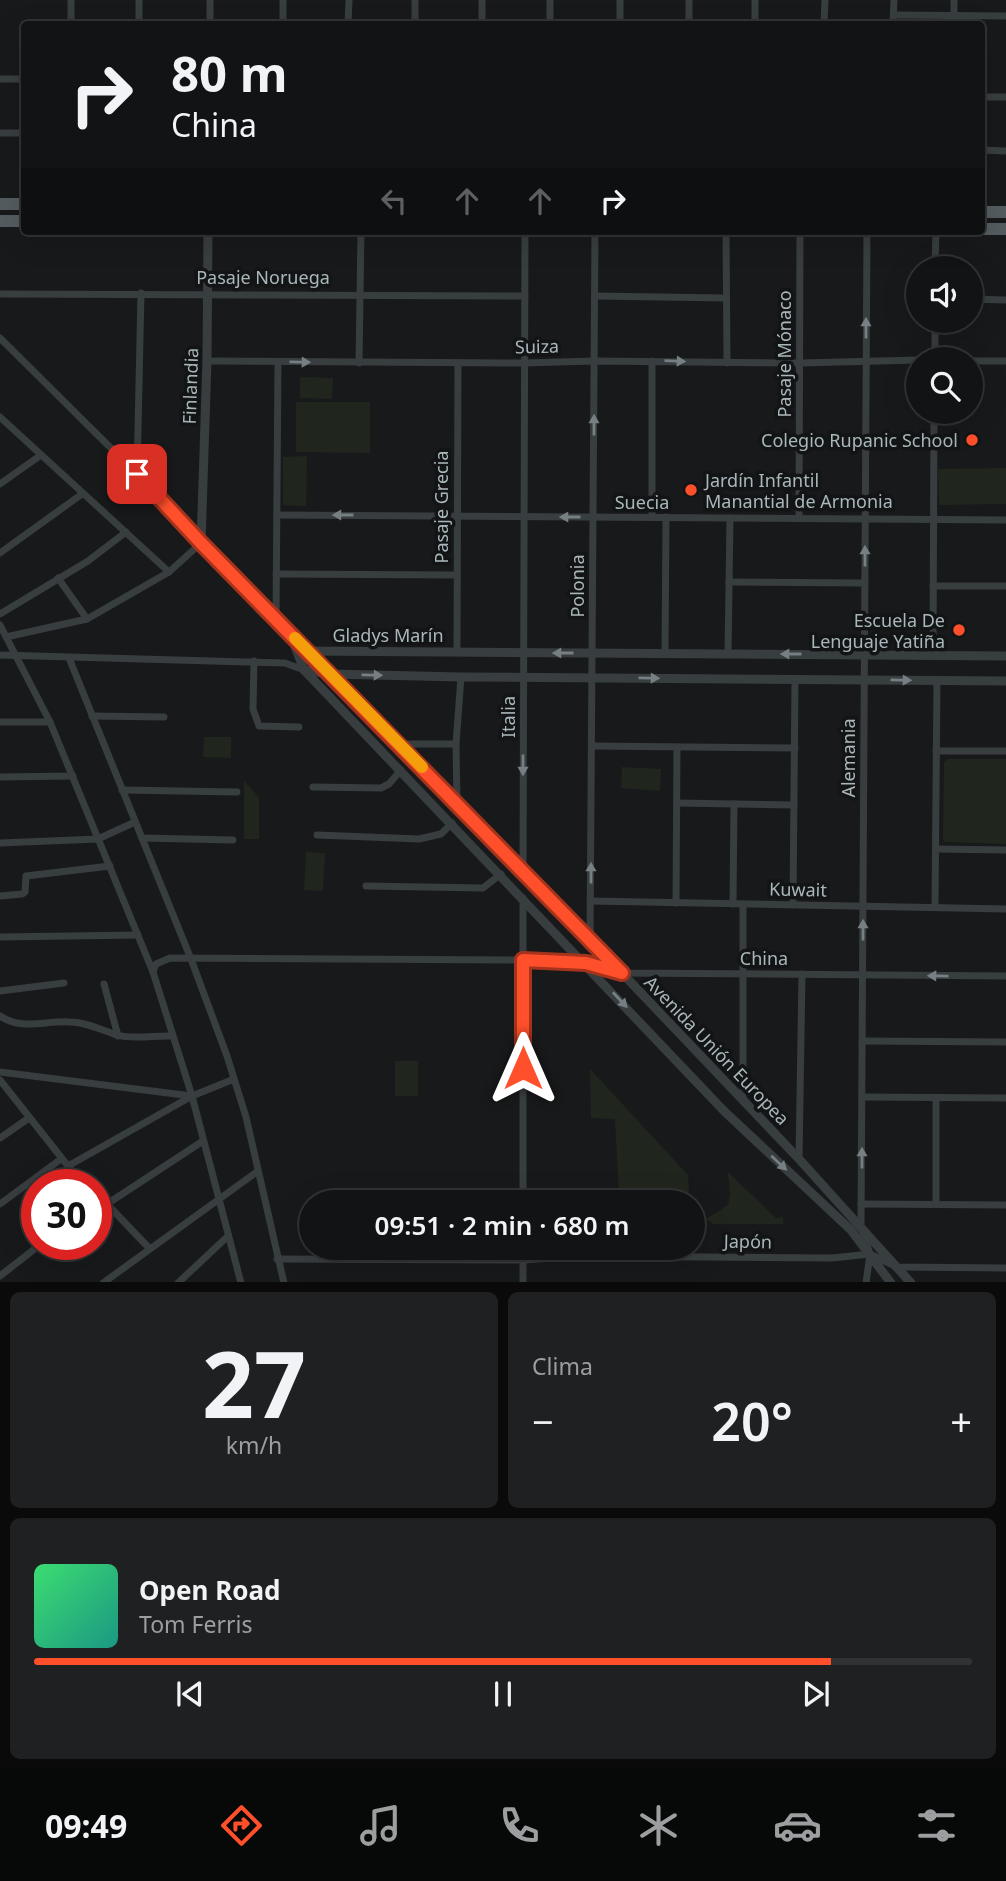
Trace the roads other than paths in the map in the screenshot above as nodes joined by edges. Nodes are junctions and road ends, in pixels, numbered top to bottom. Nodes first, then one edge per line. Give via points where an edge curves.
1 (71, 0) edge
2 (139, 0) edge
3 (211, 0) edge
4 (284, 0) edge
5 (349, 0) edge
6 (415, 0) edge
7 (482, 0) edge
8 (550, 0) edge
9 (620, 0) edge
10 (690, 0) edge
11 (755, 0) edge
12 (825, 0) edge
13 (894, 0) edge
14 (954, 0) edge
15 (894, 15) junction
16 (1006, 16) edge
17 (954, 20) edge
18 (71, 21) edge
19 (139, 21) edge
20 (210, 21) edge
21 (283, 21) edge
22 (348, 21) edge
23 (415, 21) edge
24 (482, 21) edge
25 (550, 21) edge
26 (620, 21) edge
27 (689, 21) edge
28 (755, 21) edge
29 (824, 21) edge
30 (893, 21) edge
31 (0, 79) edge
32 (21, 79) edge
33 (985, 97) edge
34 (1006, 97) edge
35 (0, 133) edge
36 (21, 134) edge
37 (985, 150) edge
38 (1006, 150) edge
39 (0, 204) edge
40 (21, 204) edge
41 (985, 212) edge
42 (1006, 212) edge
43 (0, 221) edge
44 (21, 221) edge
45 (985, 229) edge
46 (1006, 229) edge
47 (208, 235) edge
48 (361, 235) edge
49 (525, 235) edge
50 (595, 235) edge
51 (726, 235) edge
52 (800, 235) edge
53 (867, 235) edge
54 (936, 235) edge
55 (936, 256) edge
56 (141, 293) junction
57 (208, 293) junction
58 (360, 293) junction
59 (0, 294) edge
60 (525, 296) junction
61 (595, 296) junction
62 (726, 298) junction
63 (983, 299) edge
64 (1006, 300) edge
65 (0, 338) edge
66 (594, 360) junction
67 (906, 360) edge
68 (983, 360) edge
69 (652, 361) junction
70 (866, 361) junction
71 (1006, 361) edge
72 (207, 362) junction
73 (278, 362) junction
74 (359, 363) junction
75 (458, 363) junction
76 (525, 363) junction
77 (727, 363) junction
78 (800, 363) junction
79 (2, 421) edge
80 (934, 424) edge
81 (41, 455) junction
82 (137, 474) junction
83 (0, 484) edge
84 (82, 494) junction
85 (277, 515) junction
86 (457, 516) junction
87 (524, 517) junction
88 (593, 517) junction
89 (652, 517) junction
90 (666, 517) junction
91 (730, 518) junction
92 (799, 518) junction
93 (865, 519) junction
94 (934, 519) junction
95 (1006, 520) edge
96 (126, 532) junction
97 (201, 543) junction
98 (0, 553) edge
99 (169, 572) junction
100 (276, 574) junction
101 (457, 575) junction
102 (58, 578) junction
103 (729, 582) junction
104 (865, 583) junction
105 (933, 586) junction
106 (1006, 586) edge
107 (0, 614) edge
108 (87, 619) junction
109 (276, 620) junction
110 (0, 625) edge
111 (290, 634) junction
112 (6, 637) junction
113 (306, 650) junction
114 (457, 652) junction
115 (524, 652) junction
116 (592, 653) junction
117 (665, 653) junction
118 (17, 654) junction
119 (729, 654) junction
120 (0, 655) edge
121 (297, 655) junction
122 (865, 655) junction
123 (933, 656) junction
124 (1006, 656) edge
125 (69, 658) junction
126 (254, 661) junction
127 (285, 663) junction
128 (304, 670) junction
129 (330, 674) junction
130 (461, 677) junction
131 (524, 677) junction
132 (592, 678) junction
133 (795, 680) junction
134 (864, 680) junction
135 (937, 681) junction
136 (1006, 681) edge
137 (92, 716) junction
138 (164, 717) dead end
139 (0, 722) edge
140 (50, 722) junction
141 (299, 727) dead end
142 (399, 744) junction
143 (456, 744) junction
144 (592, 746) junction
145 (677, 747) junction
146 (795, 748) junction
147 (936, 751) junction
148 (1006, 751) edge
149 (401, 770) junction
150 (73, 776) junction
151 (0, 777) edge
152 (313, 787) dead end
153 (122, 790) junction
154 (237, 792) dead end
155 (457, 803) junction
156 (677, 803) junction
157 (734, 804) junction
158 (794, 805) junction
159 (135, 822) junction
160 (452, 823) junction
161 (317, 835) dead end
162 (142, 838) junction
163 (98, 839) junction
164 (233, 840) dead end
165 (0, 844) edge
166 (936, 849) junction
167 (1006, 850) edge
168 (110, 866) junction
169 (523, 872) junction
170 (501, 874) junction
171 (366, 886) dead end
172 (0, 895) edge
173 (523, 897) junction
174 (590, 901) junction
175 (676, 903) junction
176 (733, 904) junction
177 (743, 904) junction
178 (793, 905) junction
179 (863, 906) junction
180 (935, 907) junction
181 (1006, 909) edge
182 (138, 934) junction
183 (0, 937) edge
184 (590, 942) junction
185 (191, 959) junction
186 (523, 960) junction
187 (586, 963) junction
188 (153, 972) junction
189 (622, 973) junction
190 (742, 974) junction
191 (802, 974) junction
192 (863, 975) junction
193 (1006, 976) edge
194 (64, 983) dead end
195 (104, 984) dead end
196 (0, 991) edge
197 (0, 1016) edge
198 (118, 1036) junction
199 (172, 1036) junction
200 (862, 1041) junction
201 (1006, 1042) edge
202 (0, 1072) edge
203 (234, 1079) junction
204 (0, 1080) edge
205 (192, 1096) junction
206 (862, 1097) junction
207 (936, 1098) junction
208 (1006, 1098) edge
209 (743, 1100) junction
210 (29, 1118) junction
211 (0, 1138) edge
212 (204, 1141) junction
213 (61, 1159) junction
214 (799, 1159) junction
215 (68, 1166) junction
216 (70, 1169) edge
217 (258, 1171) junction
218 (523, 1190) edge
219 (218, 1198) junction
220 (112, 1201) edge
221 (0, 1204) edge
222 (861, 1204) junction
223 (936, 1204) junction
224 (1006, 1205) edge
225 (112, 1209) edge
226 (861, 1226) junction
227 (227, 1237) junction
228 (149, 1248) junction
229 (870, 1254) junction
230 (705, 1257) edge
231 (277, 1259) junction
232 (299, 1259) edge
233 (21, 1260) edge
234 (523, 1260) edge
235 (897, 1267) junction
236 (1006, 1268) edge
237 (0, 1276) edge
238 (104, 1282) edge
239 (178, 1282) edge
240 (241, 1282) edge
241 (284, 1282) edge
242 (523, 1282) edge
243 (866, 1282) edge
244 (890, 1282) edge
245 (910, 1282) edge

1 - 18 street
2 - 19 street
3 - 20 street
4 - 21 street
5 - 22 street
6 - 23 street
7 - 24 street
8 - 25 street
9 - 26 street
10 - 27 street
11 - 28 street
12 - 29 street
13 - 15 street
14 - 17 street
15 - 17 street
15 - 30 street
16 - 17 street
31 - 32 street
33 - 34 street
35 - 36 street
37 - 38 street
39 - 40 main road
41 - 42 main road
43 - 44 main road
45 - 46 main road
47 - 57 street, Finlandia
48 - 58 street
49 - 60 street, Italia
50 - 61 street, Polonia
51 - 62 street
52 - 78 street, Pasaje Mónaco
70 -> 53 street, Alemania
54 - 55 street
56 - 57 street, Pasaje Noruega
56 - 59 street, Pasaje Noruega
56 - 82 street
57 - 58 street, Pasaje Noruega
57 - 72 street, Finlandia
58 - 60 street, Pasaje Noruega
58 - 74 street
60 - 76 street, Italia
61 - 62 street
61 - 66 street, Polonia
62 - 77 street
63 - 64 street
65 - 82 street, Avenida Unión Europea
66 - 69 street, Suiza
66 - 76 street, Suiza
88 -> 66 street, Polonia
67 - 70 street, Suiza
68 - 71 street
69 -> 77 street, Suiza
69 - 89 street
70 - 78 street, Suiza
70 - 93 street, Alemania
72 - 73 street, Suiza
72 - 97 street, Finlandia
73 -> 74 street, Suiza
73 - 85 street
74 - 75 street, Suiza
75 - 76 street, Suiza
75 - 86 street, Pasaje Grecia
76 - 87 street, Italia
77 - 78 street, Suiza
78 - 92 street, Pasaje Mónaco
79 - 81 street
80 - 94 street
81 - 83 street
81 - 84 street
82 - 97 street, Avenida Unión Europea
84 - 96 street
84 - 98 street
86 -> 85 street, Suecia
85 - 100 street
86 - 87 street, Suecia
86 - 101 street, Pasaje Grecia
88 -> 87 street, Suecia
87 - 115 street, Italia
88 - 89 street, Suecia
88 - 116 street, Polonia
89 - 90 street, Suecia
90 - 91 street, Suecia
90 - 117 street
91 - 92 street, Suecia
91 - 103 street
92 - 93 street, Suecia
93 - 94 street, Suecia
104 -> 93 street, Alemania
94 - 95 street, Suecia
94 - 105 street
96 - 99 street
96 - 102 street
97 - 99 street
97 - 109 street, Avenida Unión Europea
99 - 108 street
100 - 101 street
100 - 109 street
101 - 114 street, Pasaje Grecia
102 - 107 street
102 - 108 street
103 - 104 street
103 - 119 street
104 - 122 street, Alemania
105 - 106 street
105 - 123 street
108 - 112 street
109 - 111 street, Avenida Unión Europea
110 - 112 street
111 - 113 street, Avenida Unión Europea
111 - 121 street, Avenida Unión Europea
112 - 118 street
113 - 114 street, Gladys Marín
113 - 121 street, Gladys Marín
113 - 129 street, Avenida Unión Europea
114 - 115 street, Gladys Marín
116 -> 115 street, Gladys Marín
115 - 131 street, Italia
116 - 117 street, Gladys Marín
116 - 132 street, Polonia
117 - 119 street, Gladys Marín
118 - 120 street
118 - 125 street
118 - 140 street
122 -> 119 street, Gladys Marín
121 - 127 street, Gladys Marín
121 - 128 street, Avenida Unión Europea
122 - 123 street, Gladys Marín
122 - 134 street, Alemania
123 - 124 street, Gladys Marín
125 - 126 street
125 - 137 street
126 - 127 street
126 - 141 street via 253,709 259,726
127 - 128 street
128 - 129 street
128 - 149 street, Avenida Unión Europea
129 -> 130 street
129 - 142 street, Avenida Unión Europea
130 - 131 street
130 - 143 street
131 - 132 street
131 -> 169 street, Italia
132 -> 133 street
132 - 144 street, Polonia
133 - 134 street
133 - 146 street
134 -> 135 street
134 - 179 street, Alemania
135 - 136 street
135 - 147 street
137 - 138 street
137 - 153 street
139 - 140 street
140 - 150 street
142 - 143 street
142 - 155 street, Avenida Unión Europea
143 - 155 street
144 - 145 street
174 -> 144 street, Polonia
145 - 146 street
145 - 156 street
146 - 158 street
147 - 148 street
147 - 166 street
149 - 152 street via 381,788
149 - 160 street, Avenida Unión Europea
150 - 151 street
150 - 163 street
153 - 154 street
153 - 159 street
155 - 169 street, Avenida Unión Europea
156 - 157 street
156 - 175 street
157 - 158 street
157 - 176 street
158 - 178 street
159 - 162 street
159 - 163 street
160 - 161 street via 441,834 419,839
160 - 170 street, Avenida Unión Europea
162 - 164 street
162 - 185 street
163 - 165 street
163 - 168 street
166 - 167 street
166 - 180 street
168 - 172 street via 26,876 22,894
168 - 182 street
169 - 173 street, Italia
169 - 184 street, Avenida Unión Europea
170 - 171 street via 490,885 475,889
170 - 173 street, Avenida Unión Europea
173 - 186 street, Italia
173 - 187 street, Avenida Unión Europea
174 - 175 street, Kuwait
174 - 184 street, Polonia
175 - 176 street, Kuwait
176 - 177 street, Kuwait
177 - 178 street, Kuwait
177 - 190 street
178 - 179 street, Kuwait
179 - 180 street, Kuwait
192 -> 179 street, Alemania
180 - 181 street, Kuwait
182 - 183 street
182 - 188 street
184 - 189 street, Avenida Unión Europea
185 - 186 street, China
185 - 188 street, China via 162,960
185 - 203 street
186 - 187 street, China
186 - 218 street, Italia
187 - 189 street, China
187 -> 229 street, Avenida Unión Europea via 724,1111 851,1230
188 - 199 street
189 - 190 street, China
189 - 209 street, Avenida Unión Europea
190 - 191 street, China
190 - 209 street
191 - 192 street, China
191 - 214 street
193 -> 192 street, China
192 - 200 street, Alemania
194 - 196 street
195 - 198 street
197 - 198 street via 35,1025 70,1021
198 - 199 street
199 - 205 street
200 - 201 street
200 - 206 street, Alemania
202 - 205 street
203 - 205 street
203 - 217 street
204 - 210 street
205 - 212 street
205 - 215 street
206 - 207 street
222 -> 206 street, Alemania
207 - 208 street
207 - 223 street
209 - 214 street, Avenida Unión Europea
210 - 211 street
210 - 213 street
212 - 219 street
212 - 220 street
213 - 215 street
213 - 221 street
214 - 226 street, Avenida Unión Europea
215 - 216 street
217 - 219 street
217 - 231 street
219 - 227 street
219 - 228 street
222 - 223 street
222 - 226 street, Alemania
223 - 224 street
225 - 228 street
226 - 229 street, Alemania
226 - 235 street, Avenida Unión Europea
227 - 239 street
227 - 240 street
228 - 238 street
229 - 230 street, Japón
229 - 235 street
229 - 243 street, Alemania
229 - 244 street, Avenida Unión Europea
231 - 232 street, Japón
231 - 241 street
233 - 237 street
234 - 242 street
235 - 236 street
235 - 245 street, Avenida Unión Europea

